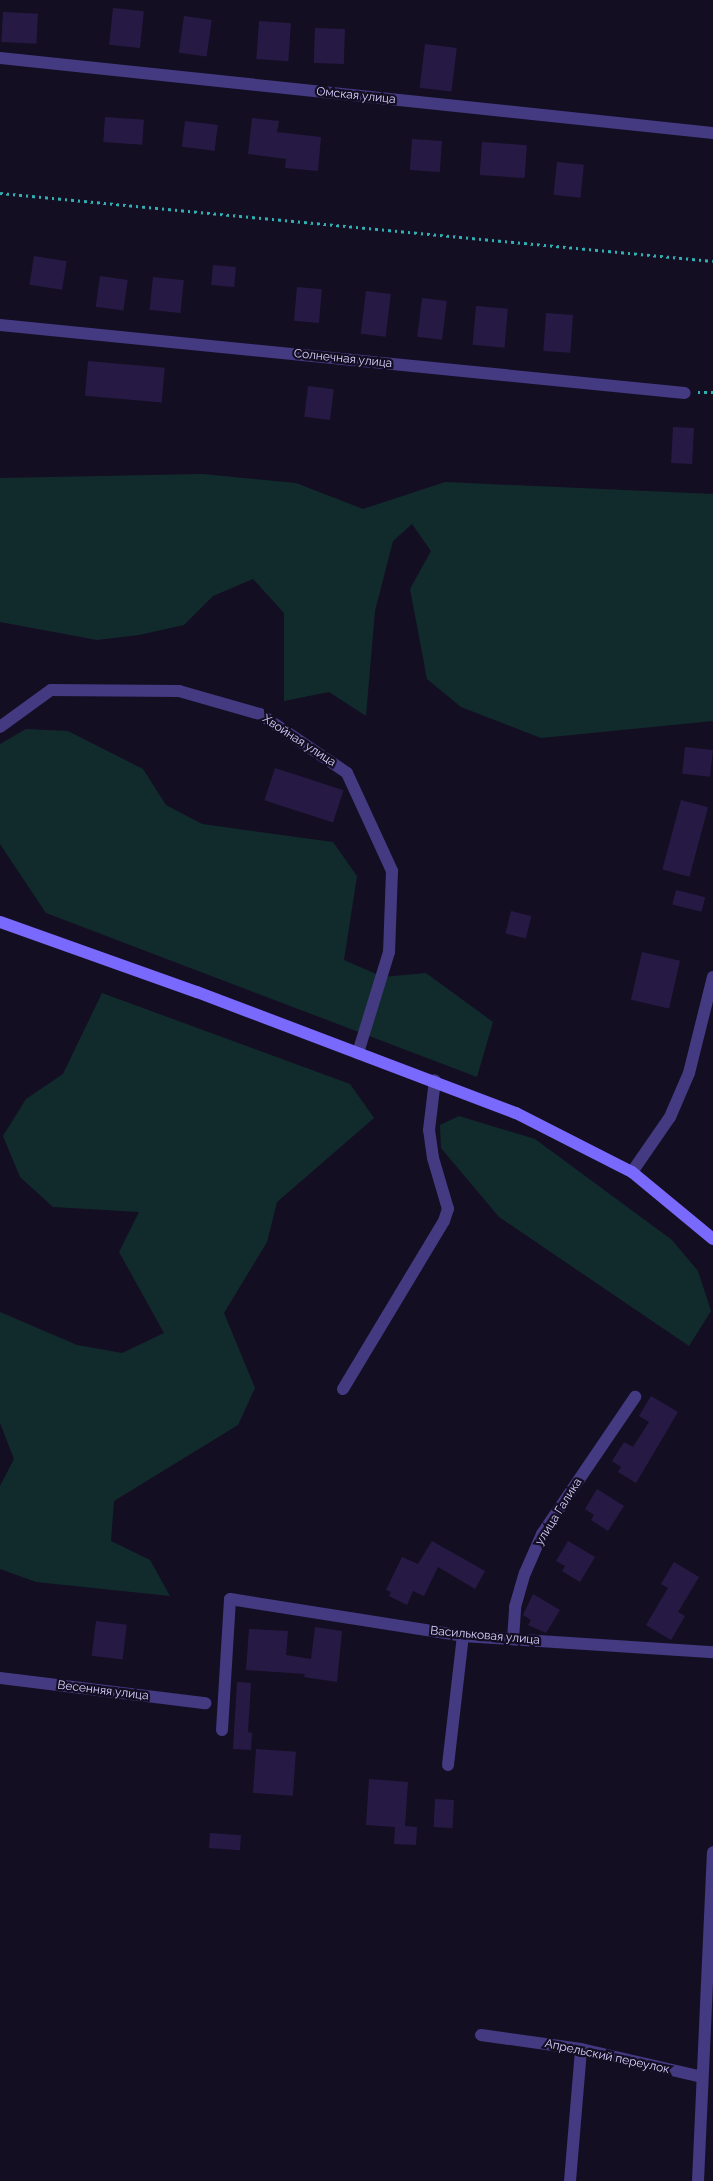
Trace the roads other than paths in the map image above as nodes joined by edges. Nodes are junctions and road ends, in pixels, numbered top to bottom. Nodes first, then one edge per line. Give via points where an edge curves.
1 (0, 58) edge
2 (713, 133) edge
3 (0, 325) edge
4 (685, 393) dead end
5 (0, 727) edge
6 (0, 922) edge
7 (713, 977) edge
8 (358, 1053) junction
9 (435, 1080) junction
10 (632, 1172) junction
11 (713, 1239) edge
12 (343, 1388) dead end
13 (635, 1397) dead end
14 (462, 1636) junction
15 (514, 1639) junction
16 (713, 1652) edge
17 (0, 1678) edge
18 (205, 1703) dead end
19 (222, 1730) dead end
20 (448, 1765) dead end
21 (713, 1852) edge
22 (481, 2035) dead end
23 (581, 2049) junction
24 (702, 2077) junction
25 (570, 2181) edge
26 (698, 2181) edge

1 - 2 street, Омская улица
3 - 4 street, Солнечная улица
5 - 8 street, Хвойная улица via 51,690 179,691 260,714 348,772 392,871 389,952
6 - 8 street
7 - 10 street via 689,1072 670,1117
8 - 9 street
9 - 10 street via 516,1113
9 - 12 street via 429,1130 433,1158 448,1209 444,1221
10 - 11 street
13 - 15 street, улица Галика via 542,1534 515,1607
14 - 15 street, Васильковая улица
14 - 19 street, Васильковая улица via 230,1599
14 - 20 street
15 - 16 street, Васильковая улица
17 - 18 street, Весенняя улица
21 - 24 street
22 - 23 street, Апрельский переулок
23 - 24 street, Апрельский переулок
23 - 25 street
24 - 26 street

